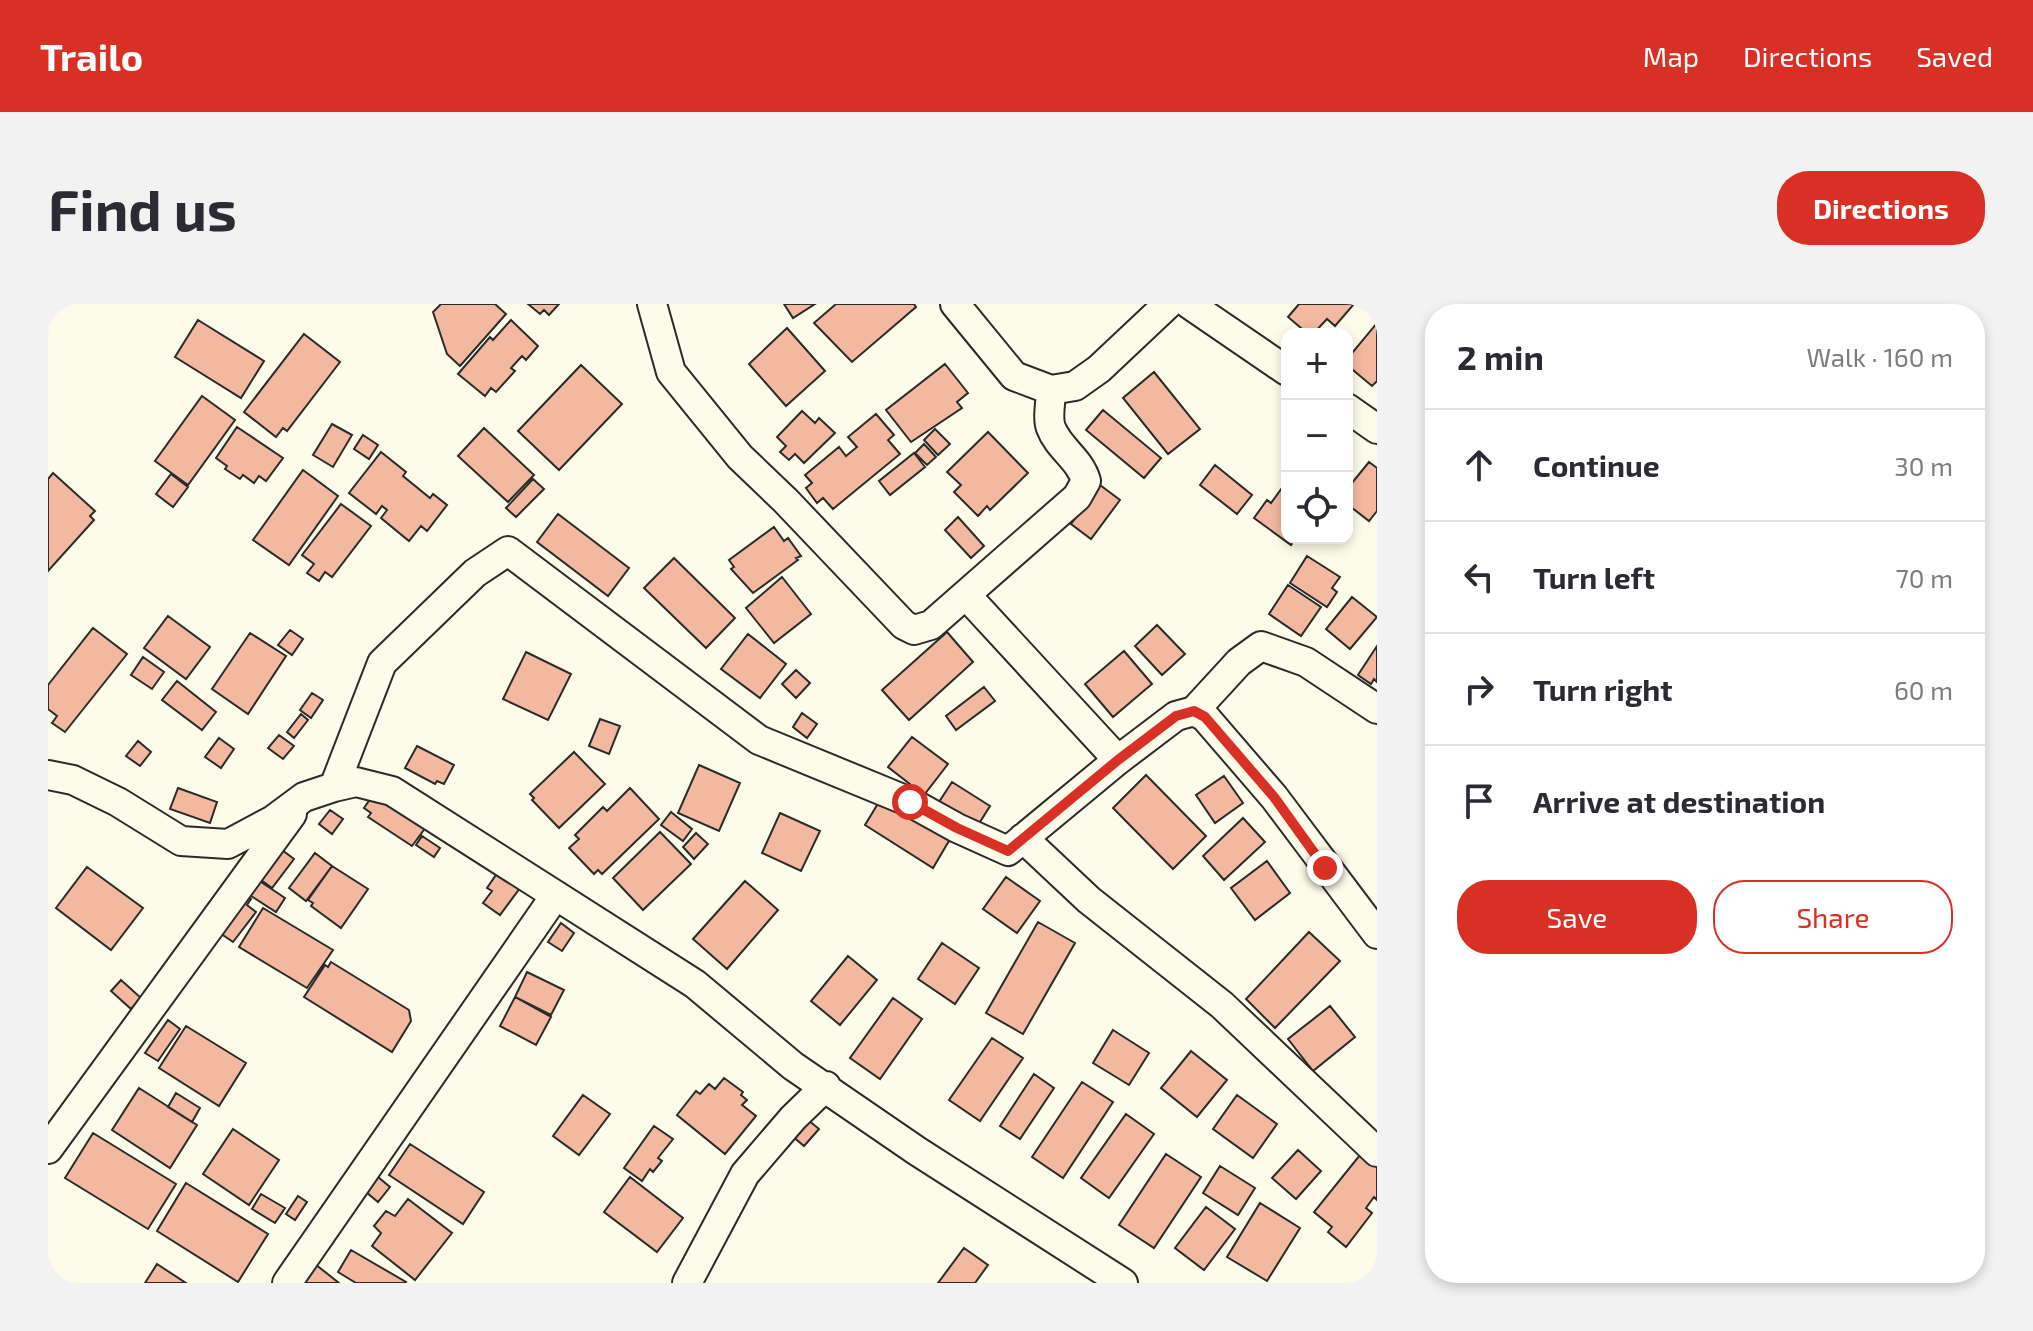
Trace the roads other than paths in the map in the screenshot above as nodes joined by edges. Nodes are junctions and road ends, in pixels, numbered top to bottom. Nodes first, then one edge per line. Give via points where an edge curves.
1 (652, 304) edge
2 (955, 304) edge
3 (1168, 304) edge
4 (1189, 304) edge
5 (1281, 367) edge
6 (1051, 390) junction
7 (1353, 412) edge
8 (1377, 429) edge
9 (966, 595) junction
10 (1377, 709) edge
11 (1194, 711) junction
12 (1118, 760) junction
13 (48, 775) edge
14 (334, 787) junction
15 (304, 797) junction
16 (1023, 838) junction
17 (228, 844) junction
18 (246, 877) junction
19 (555, 896) junction
20 (1377, 934) edge
21 (826, 1086) junction
22 (48, 1149) edge
23 (1377, 1152) edge
24 (287, 1283) edge
25 (687, 1283) edge
26 (1123, 1283) edge

1 - 9 street via 671,372 740,457 904,625 924,629
2 - 6 street via 1014,376
3 - 6 street via 1099,369 1075,386
4 - 5 street
6 - 9 street via 1049,426 1082,467 1086,481 1077,497
7 - 8 street
9 - 12 street
10 - 11 street via 1306,662 1261,646
11 - 12 street via 1176,716
11 - 20 street via 1274,797
12 - 16 street
13 - 17 street via 73,780 118,802 181,841
14 - 15 street
14 - 16 street via 382,663 475,573 508,551 759,740 910,802 1008,851
14 - 19 street via 356,782 392,791
15 - 17 street
15 - 18 street
16 - 23 street via 1089,900 1222,1005
17 - 18 street
18 - 22 street
19 - 21 street via 695,984 793,1066
19 - 24 street
21 - 25 street via 745,1174
21 - 26 street

